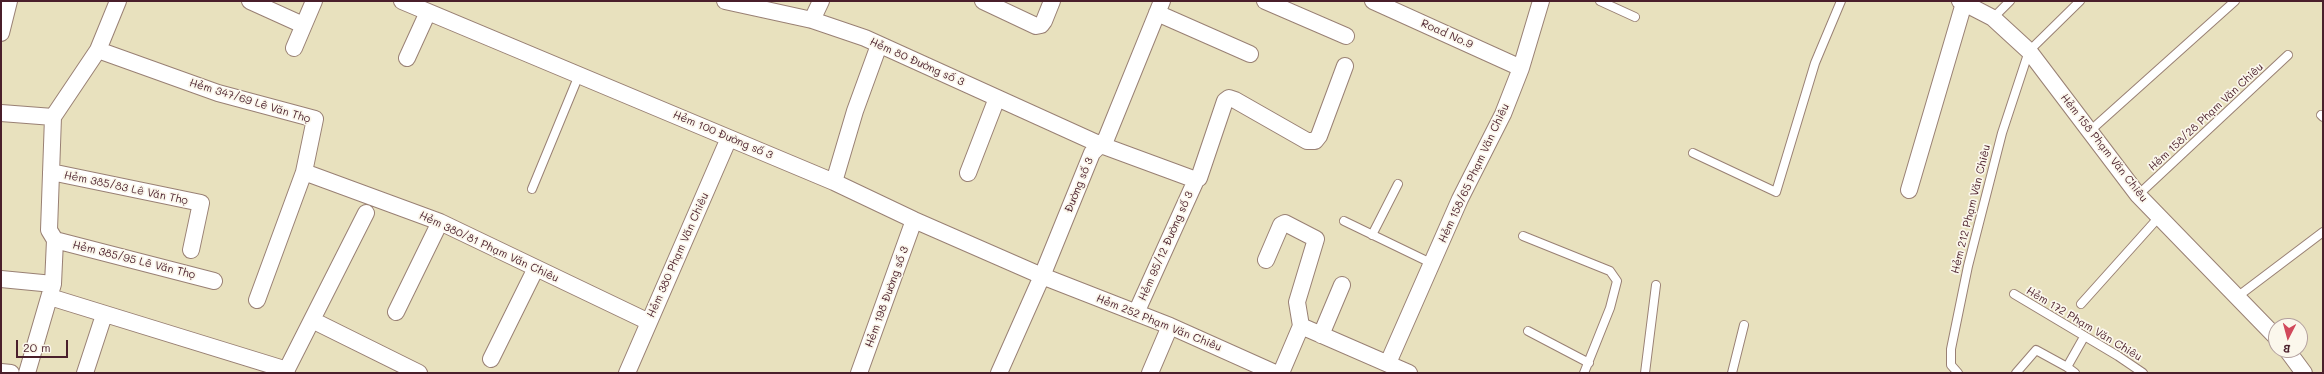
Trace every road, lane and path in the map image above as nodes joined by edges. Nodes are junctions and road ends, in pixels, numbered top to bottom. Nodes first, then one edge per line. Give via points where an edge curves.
1 (9, 1) edge
2 (118, 1) edge
3 (250, 1) edge
4 (314, 1) edge
5 (402, 1) edge
6 (725, 1) edge
7 (821, 1) edge
8 (983, 1) edge
9 (1052, 1) edge
10 (1265, 1) edge
11 (1373, 1) edge
12 (1541, 1) edge
13 (1600, 1) edge
14 (1841, 1) edge
15 (2010, 1) edge
16 (2080, 1) edge
17 (2234, 1) edge
18 (1962, 2) edge
19 (749, 3) edge
20 (1160, 7) edge
21 (428, 12) junction
22 (1635, 17) dead end
23 (1993, 18) junction
24 (812, 20) junction
25 (303, 25) junction
26 (1, 34) edge
27 (1346, 36) dead end
28 (879, 45) junction
29 (294, 48) dead end
30 (98, 50) junction
31 (2029, 51) junction
32 (1250, 54) dead end
33 (2288, 55) dead end
34 (407, 58) dead end
35 (1345, 66) dead end
36 (1521, 68) junction
37 (579, 75) junction
38 (998, 98) junction
39 (1, 113) edge
40 (53, 116) junction
41 (2091, 130) junction
42 (729, 138) junction
43 (1101, 145) junction
44 (1693, 153) dead end
45 (51, 172) junction
46 (304, 172) junction
47 (968, 173) dead end
48 (1196, 180) junction
49 (834, 182) junction
50 (1398, 184) dead end
51 (532, 189) dead end
52 (1909, 190) dead end
53 (2138, 195) junction
54 (366, 213) dead end
55 (2159, 217) junction
56 (914, 220) junction
57 (1344, 221) dead end
58 (440, 222) junction
59 (2323, 232) edge
60 (1372, 235) junction
61 (1523, 236) dead end
62 (55, 240) junction
63 (191, 250) dead end
64 (1266, 260) dead end
65 (1433, 264) junction
66 (536, 268) junction
67 (1042, 276) junction
68 (1, 280) edge
69 (214, 281) dead end
70 (1342, 285) dead end
71 (1656, 285) dead end
72 (51, 291) junction
73 (2014, 294) dead end
74 (2237, 297) junction
75 (257, 300) dead end
76 (2081, 304) dead end
77 (396, 312) dead end
78 (1136, 313) junction
79 (104, 315) junction
80 (312, 320) junction
81 (649, 322) junction
82 (1744, 325) dead end
83 (1170, 326) junction
84 (1301, 326) junction
85 (2268, 329) edge
86 (1528, 331) dead end
87 (1321, 335) junction
88 (2084, 337) junction
89 (2293, 358) edge
90 (491, 359) dead end
91 (1388, 363) junction
92 (1589, 363) junction
93 (2067, 367) junction
94 (1, 372) edge
95 (286, 372) edge
96 (11, 373) edge
97 (27, 373) edge
98 (86, 373) edge
99 (419, 373) edge
100 (627, 373) edge
101 (859, 373) edge
102 (999, 373) edge
103 (1150, 373) edge
104 (1275, 373) edge
105 (1281, 373) edge
106 (1409, 373) edge
107 (1584, 373) edge
108 (1644, 373) edge
109 (1732, 373) edge
110 (1958, 373) edge
111 (2016, 373) edge
112 (2074, 373) edge
113 (2143, 373) edge
114 (2304, 373) edge

1 - 26 street
2 - 30 street
3 - 25 street
4 - 25 street
5 - 21 street, Hẻm 100 Đường số 3
6 - 19 street, Hẻm 80 Đường số 3
7 - 24 street
8 - 9 street via 1036,26 1044,21
10 - 27 street
11 - 36 street, Road No.9
12 - 36 street, Hẻm 158/65 Phạm Văn Chiêu
13 - 22 lane
14 - 44 lane via 1815,63 1776,192
15 - 23 lane
16 - 31 lane
17 - 41 lane
18 - 23 street, Hẻm 158 Phạm Văn Chiêu
18 - 52 street
19 - 24 street, Hẻm 80 Đường số 3
20 - 32 street
20 - 43 street, Đường số 3 via 1106,139
21 - 34 street
21 - 37 street, Hẻm 100 Đường số 3
23 - 31 street, Hẻm 158 Phạm Văn Chiêu
24 - 28 street, Hẻm 80 Đường số 3
25 - 29 street
28 - 38 street, Hẻm 80 Đường số 3
28 - 49 street via 855,111
30 - 40 street
30 - 46 street, Hẻm 347/69 Lê Văn Thọ via 218,93 315,119
31 - 41 street, Hẻm 158 Phạm Văn Chiêu
31 - 110 lane, Hẻm 212 Phạm Văn Chiêu via 2002,132 1968,266 1951,349 1951,364
33 - 53 lane, Hẻm 158/28 Phạm Văn Chiêu
35 - 48 street, Hẻm 95/12 Đường số 3 via 1315,142 1306,142 1235,100 1229,98 1225,101 1199,178
36 - 65 street, Hẻm 158/65 Phạm Văn Chiêu via 1503,114 1460,199
37 - 42 street, Hẻm 100 Đường số 3
37 - 51 lane
38 - 43 street, Hẻm 80 Đường số 3
38 - 47 street
39 - 40 street
40 - 45 street
41 - 53 street, Hẻm 158 Phạm Văn Chiêu
42 - 49 street, Hẻm 100 Đường số 3
42 - 81 street, Hẻm 380 Phạm Văn Chiêu
43 - 48 street, Hẻm 80 Đường số 3
43 - 67 street, Đường số 3 via 1092,153
45 - 62 street via 48,230
45 - 63 street, Hẻm 385/83 Lê Văn Thọ via 200,203
46 - 58 street, Hẻm 380/81 Phạm Văn Chiêu
46 - 75 street, Hẻm 347/69 Lê Văn Thọ
48 - 78 street, Hẻm 95/12 Đường số 3
49 - 56 street, Hẻm 100 Đường số 3
50 - 60 lane
53 - 55 street, Hẻm 158 Phạm Văn Chiêu
54 - 80 street
55 - 74 street, Hẻm 158 Phạm Văn Chiêu
55 - 76 lane
56 - 67 street, Hẻm 100 Đường số 3
56 - 101 street, Hẻm 198 Đường số 3
57 - 60 lane
58 - 66 street, Hẻm 380/81 Phạm Văn Chiêu
58 - 77 street
59 - 74 lane
60 - 65 lane
61 - 92 lane via 1610,271 1617,281 1610,308
62 - 69 street, Hẻm 385/95 Lê Văn Thọ
62 - 72 street
64 - 84 street via 1284,223 1316,240 1297,302
65 - 91 street, Hẻm 158/65 Phạm Văn Chiêu
66 - 81 street, Hẻm 380/81 Phạm Văn Chiêu
66 - 90 street
67 - 78 street, Hẻm 252 Phạm Văn Chiêu
67 - 102 street, Đường số 3
68 - 72 street
70 - 87 street
71 - 108 lane
72 - 79 street
72 - 97 street
73 - 88 lane, Hẻm 172 Phạm Văn Chiêu
74 - 85 street, Hẻm 158 Phạm Văn Chiêu
78 - 83 street, Hẻm 252 Phạm Văn Chiêu
79 - 95 street
79 - 98 street
80 - 95 street
80 - 99 street
81 - 100 street, Hẻm 380 Phạm Văn Chiêu
82 - 109 lane
83 - 103 street
83 - 104 street, Hẻm 252 Phạm Văn Chiêu
84 - 87 street
84 - 105 street
86 - 92 lane
87 - 91 street
88 - 93 lane
88 - 113 lane, Hẻm 172 Phạm Văn Chiêu
89 - 114 street
91 - 106 street
92 - 107 lane
93 - 111 lane via 2036,350
93 - 112 lane
94 - 96 street

